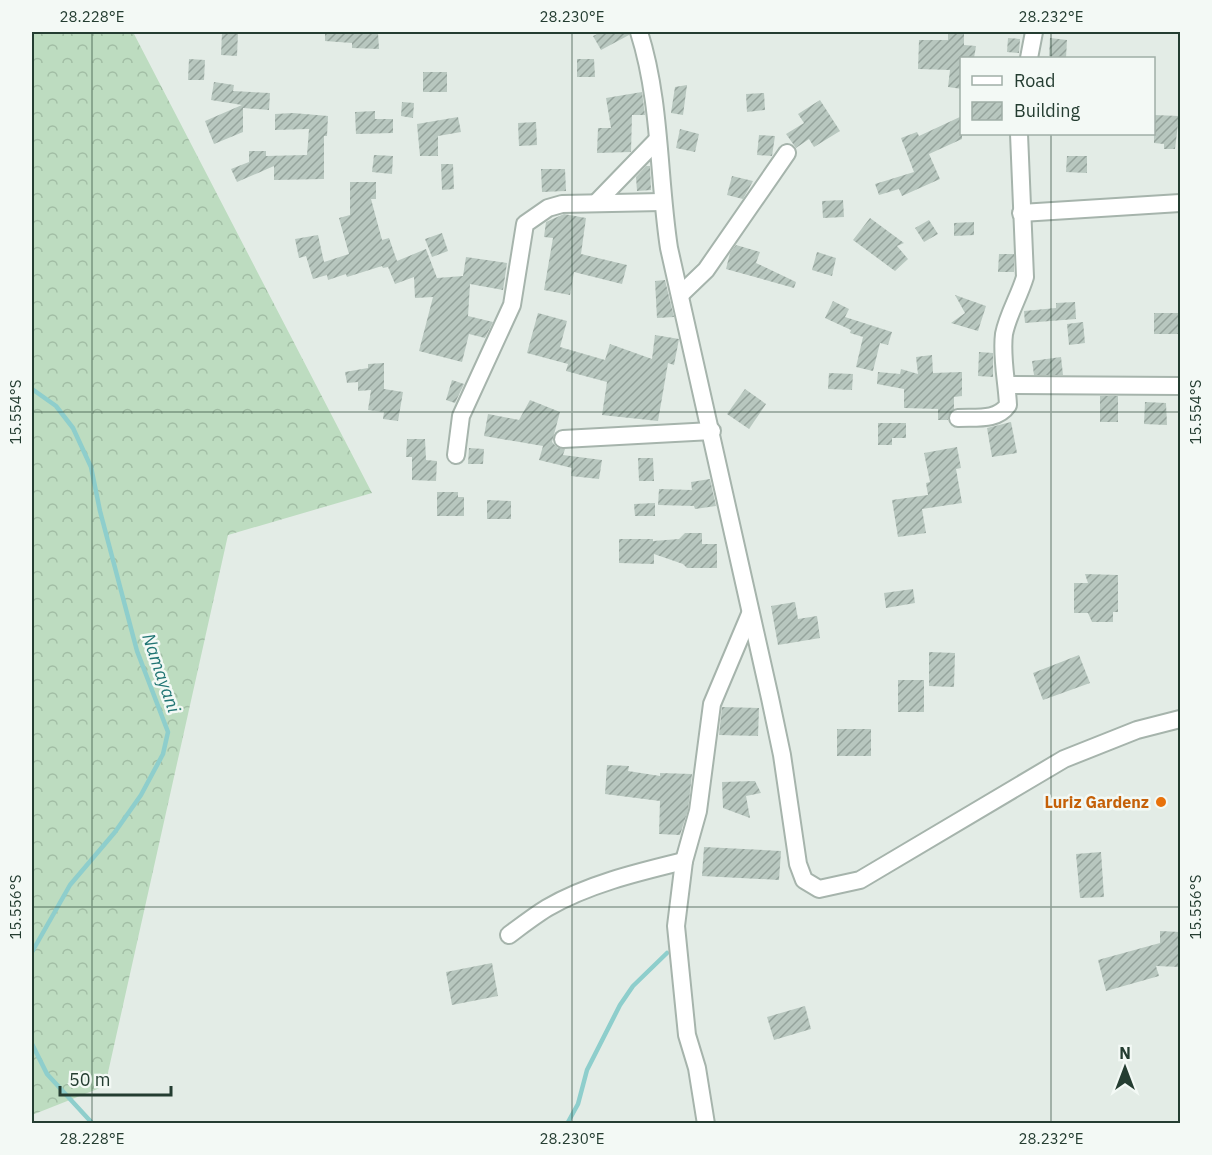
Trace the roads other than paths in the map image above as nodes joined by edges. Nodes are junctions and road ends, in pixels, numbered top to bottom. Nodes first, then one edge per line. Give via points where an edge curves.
1 (639, 32) edge
2 (1034, 32) edge
3 (1029, 57) edge
4 (1018, 135) edge
5 (657, 140) junction
6 (787, 153) dead end
7 (662, 202) junction
8 (596, 203) junction
9 (1180, 203) edge
10 (1021, 213) junction
11 (681, 294) junction
12 (1007, 385) junction
13 (1180, 386) edge
14 (958, 418) dead end
15 (712, 431) junction
16 (563, 439) dead end
17 (456, 455) dead end
18 (750, 614) junction
19 (1180, 719) edge
20 (684, 861) junction
21 (508, 935) dead end
22 (706, 1124) edge

1 - 5 street via 650,66
2 - 3 street
4 - 10 street
5 - 7 street
5 - 8 street
6 - 11 street via 706,270
7 - 8 street
7 - 11 street
8 - 17 street via 548,208 525,224 512,305 461,416
9 - 10 street
10 - 12 street via 1025,277 1004,336
11 - 15 street
12 - 13 street
12 - 14 street via 1008,405 1002,414
15 - 16 street
15 - 18 street
18 - 19 street via 782,755 798,864 804,880 819,889 860,880 1064,759 1137,730
18 - 20 street via 712,704 698,811
20 - 21 street via 577,894 547,908
20 - 22 street via 676,926 681,993

